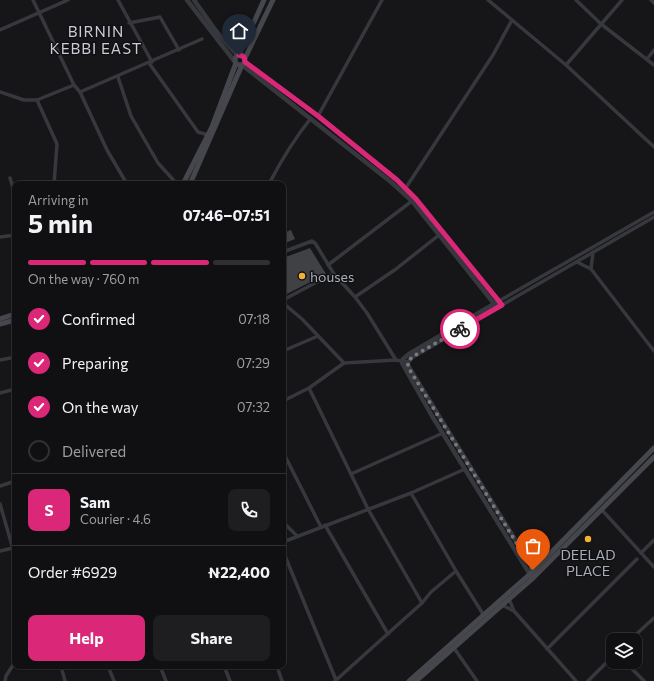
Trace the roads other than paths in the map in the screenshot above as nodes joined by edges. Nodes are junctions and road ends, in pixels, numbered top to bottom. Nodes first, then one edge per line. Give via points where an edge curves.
1 (33, 0) edge
2 (68, 0) edge
3 (118, 0) edge
4 (187, 0) edge
5 (194, 0) edge
6 (264, 0) edge
7 (273, 0) edge
8 (382, 0) edge
9 (488, 0) edge
10 (576, 0) edge
11 (622, 0) edge
12 (651, 0) edge
13 (654, 3) edge
14 (38, 12) junction
15 (512, 20) junction
16 (129, 23) junction
17 (601, 24) junction
18 (0, 30) edge
19 (202, 40) dead end
20 (179, 50) junction
21 (654, 50) edge
22 (239, 55) junction
23 (647, 59) junction
24 (150, 63) junction
25 (235, 63) junction
26 (244, 63) junction
27 (654, 65) edge
28 (566, 66) junction
29 (118, 77) junction
30 (74, 85) junction
31 (0, 92) edge
32 (80, 92) junction
33 (37, 100) junction
34 (318, 116) junction
35 (310, 118) junction
36 (208, 135) junction
37 (654, 147) edge
38 (10, 178) dead end
39 (54, 181) edge
40 (125, 181) edge
41 (174, 181) edge
42 (185, 181) edge
43 (191, 181) edge
44 (271, 181) edge
45 (12, 184) edge
46 (405, 189) junction
47 (412, 201) junction
48 (654, 212) edge
49 (654, 217) edge
50 (12, 235) edge
51 (439, 235) junction
52 (0, 237) edge
53 (286, 251) edge
54 (593, 252) junction
55 (577, 262) junction
56 (328, 265) junction
57 (591, 269) junction
58 (330, 275) dead end
59 (355, 297) junction
60 (286, 300) edge
61 (501, 303) junction
62 (286, 305) edge
63 (496, 306) junction
64 (12, 315) edge
65 (0, 319) edge
66 (12, 321) edge
67 (0, 324) edge
68 (318, 336) junction
69 (286, 350) edge
70 (654, 351) edge
71 (12, 357) edge
72 (0, 360) edge
73 (396, 360) junction
74 (402, 361) junction
75 (408, 362) junction
76 (344, 363) junction
77 (309, 388) junction
78 (12, 390) edge
79 (0, 393) edge
80 (286, 400) edge
81 (443, 433) junction
82 (654, 448) edge
83 (461, 456) junction
84 (654, 457) edge
85 (286, 458) edge
86 (465, 469) junction
87 (351, 474) junction
88 (12, 482) edge
89 (0, 486) edge
90 (411, 492) junction
91 (0, 504) edge
92 (368, 509) junction
93 (602, 510) junction
94 (286, 525) edge
95 (323, 526) junction
96 (297, 536) junction
97 (654, 540) edge
98 (286, 541) edge
99 (12, 548) joint
100 (0, 551) edge
101 (641, 553) junction
102 (286, 558) edge
103 (637, 559) dead end
104 (654, 567) edge
105 (456, 571) junction
106 (533, 574) junction
107 (509, 599) junction
108 (422, 603) junction
109 (502, 605) junction
110 (514, 611) junction
111 (484, 614) junction
112 (653, 620) edge
113 (638, 633) edge
114 (388, 634) junction
115 (454, 648) junction
116 (547, 649) junction
117 (606, 663) edge
118 (12, 667) edge
119 (61, 669) edge
120 (109, 669) edge
121 (161, 669) edge
122 (225, 669) edge
123 (278, 669) edge
124 (633, 669) edge
125 (336, 680) edge
126 (5, 681) edge
127 (65, 681) edge
128 (114, 681) edge
129 (166, 681) edge
130 (230, 681) edge
131 (282, 681) edge
132 (408, 681) edge
133 (416, 681) edge
134 (477, 681) edge
135 (576, 681) edge
136 (588, 681) edge
137 (644, 681) edge

1 - 14 street
2 - 14 street
3 - 16 street
4 - 25 street
5 - 22 street via 216,31
6 - 22 main road
7 - 26 main road
8 - 34 street
9 - 15 street
10 - 17 street
11 - 17 street
12 - 13 street
14 - 18 street
14 - 30 street
15 - 28 street
15 - 46 street via 494,55
16 - 20 street via 160,16
16 - 24 street
17 - 23 street
17 - 28 street
19 - 20 street
20 - 24 street
21 - 23 street
22 - 25 main road via 235,58
22 - 26 main road
23 - 27 street
24 - 29 street
24 - 36 street via 198,132
25 - 26 main road
25 - 36 main road
26 - 34 street
26 - 35 street
26 - 43 main road
28 - 37 street
29 - 32 street
29 - 41 street via 131,116 158,163
30 - 32 street
30 - 33 street
31 - 33 street via 24,100
32 - 40 street via 107,150
33 - 39 street via 57,144
34 - 46 street
35 - 44 street
35 - 47 street
36 - 42 main road
38 - 45 street
46 - 61 street
47 - 51 street
47 - 56 street
48 - 61 street
49 - 54 street
50 - 52 street
51 - 59 street
51 - 63 street
53 - 56 street via 313,241
54 - 55 street
54 - 57 street
55 - 57 street
55 - 61 street
56 - 59 street
57 - 70 street
58 - 60 street
59 - 73 street
61 - 63 street
62 - 68 street
63 - 74 street via 409,354
63 - 75 street via 412,357
64 - 65 main road
66 - 67 main road
68 - 69 street
68 - 76 street
71 - 72 street
73 - 74 street
73 - 76 street
74 - 75 street
74 - 81 street via 404,369
75 - 83 street
76 - 77 street
77 - 80 street
77 - 87 street
78 - 79 street
81 - 83 street
81 - 87 street
82 - 106 main road
83 - 86 street
83 - 106 street
84 - 93 main road
85 - 95 street
86 - 90 street
86 - 106 street
87 - 92 street
88 - 89 street
90 - 92 street
90 - 105 street
91 - 99 street
92 - 95 street
92 - 108 street
93 - 101 street
93 - 106 main road
94 - 96 street
95 - 96 street
95 - 114 street
96 - 98 street
97 - 101 street
99 - 100 street
101 - 104 street
102 - 125 street
103 - 116 street
105 - 108 street
105 - 111 street
106 - 107 main road
106 - 111 main road
107 - 109 main road
107 - 110 street
108 - 114 street
109 - 110 street
109 - 115 main road
110 - 116 street
111 - 132 main road
112 - 113 street
114 - 125 street
115 - 133 main road
115 - 134 street
116 - 135 street
117 - 136 street
118 - 126 street
119 - 127 street
120 - 128 street
121 - 129 street
122 - 130 street
123 - 131 street
124 - 137 street

